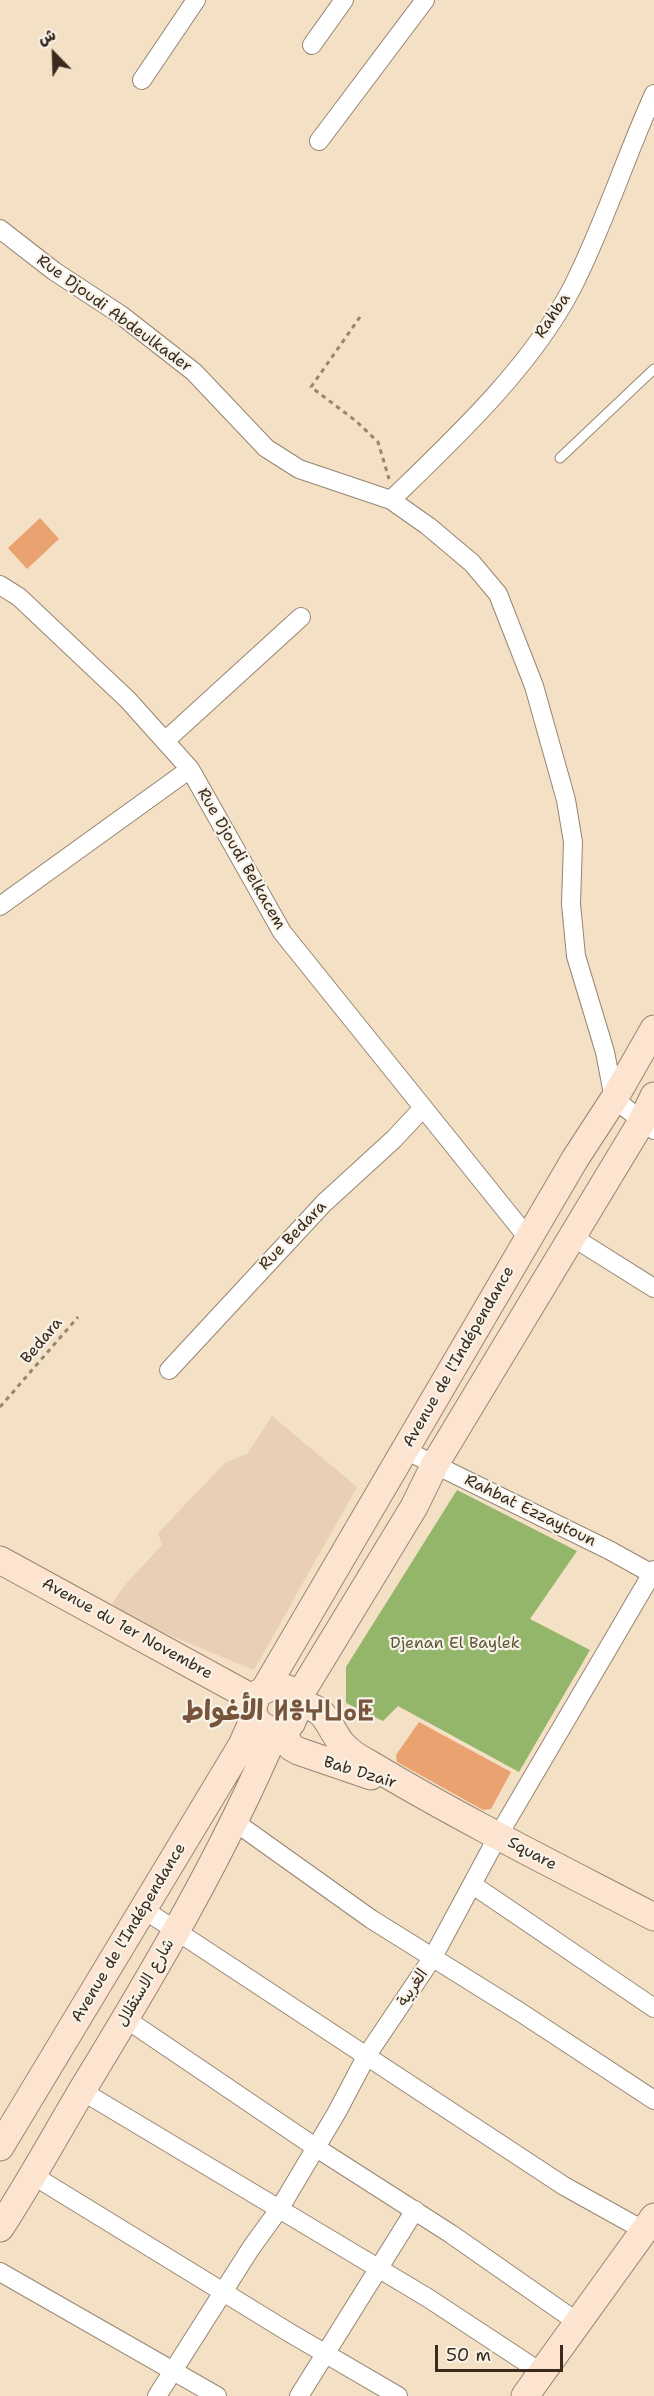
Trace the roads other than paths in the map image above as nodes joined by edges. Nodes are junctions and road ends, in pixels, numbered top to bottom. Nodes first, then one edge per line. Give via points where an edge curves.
1 (196, 0) edge
2 (344, 0) edge
3 (425, 0) edge
4 (312, 45) dead end
5 (142, 81) dead end
6 (654, 94) edge
7 (319, 141) dead end
8 (0, 229) edge
9 (654, 369) edge
10 (560, 458) dead end
11 (391, 500) junction
12 (0, 585) edge
13 (301, 617) dead end
14 (165, 741) junction
15 (190, 769) junction
16 (0, 906) edge
17 (654, 1029) edge
18 (654, 1096) edge
19 (614, 1100) junction
20 (422, 1108) junction
21 (648, 1125) edge
22 (571, 1236) junction
23 (528, 1238) junction
24 (654, 1288) edge
25 (169, 1370) dead end
26 (405, 1450) junction
27 (435, 1464) junction
28 (0, 1560) edge
29 (653, 1573) edge
30 (297, 1703) junction
31 (266, 1713) junction
32 (412, 1788) junction
33 (235, 1822) junction
34 (498, 1836) junction
35 (473, 1885) junction
36 (143, 1909) junction
37 (654, 1917) edge
38 (176, 1930) junction
39 (433, 1957) junction
40 (654, 2008) edge
41 (126, 2019) junction
42 (367, 2055) junction
43 (82, 2091) junction
44 (654, 2100) edge
45 (0, 2147) edge
46 (315, 2147) junction
47 (34, 2176) junction
48 (280, 2208) junction
49 (415, 2210) junction
50 (649, 2224) edge
51 (0, 2228) edge
52 (379, 2269) junction
53 (0, 2272) edge
54 (223, 2292) junction
55 (577, 2322) junction
56 (326, 2355) junction
57 (173, 2370) junction
58 (542, 2373) junction
59 (157, 2396) edge
60 (217, 2396) edge
61 (299, 2396) edge
62 (398, 2396) edge
63 (525, 2396) edge

1 - 5 street
2 - 4 street
3 - 7 street
6 - 11 street, Rahba via 609,206 560,309 504,385
8 - 11 street, Rue Djoudi Abdeulkader via 54,271 122,315 194,372 251,436 275,455 308,473
9 - 10 lane
11 - 19 street, Rue Djoudi Abdeulkader via 484,574 506,610 534,686 566,800 573,842 571,904 576,956 605,1052
12 - 14 street, Rue Djoudi Belkacem via 19,597 128,700
13 - 14 street
14 - 15 street, Rue Djoudi Belkacem
15 - 16 street
15 - 20 street, Rue Djoudi Belkacem via 282,932
17 - 19 main road, Avenue de l'Indépendance
18 - 21 main road, Avenue de l'Indépendance
19 - 21 street
19 - 23 main road, Avenue de l'Indépendance
20 - 23 street, Rue Djoudi Belkacem
20 - 25 street, Rue Bedara via 324,1203
21 - 22 main road, Avenue de l'Indépendance
22 - 24 street
22 - 27 main road, Avenue de l'Indépendance
23 - 26 main road, Avenue de l'Indépendance
26 - 27 street, Rahbat Ezzaytoun
26 - 31 main road, Avenue de l'Indépendance
27 - 29 street, Rahbat Ezzaytoun
27 - 30 main road, Avenue de l'Indépendance via 414,1507
28 - 31 main road, Avenue du 1er Novembre
29 - 34 street, الغربية
30 - 31 main road via 295,1718
30 - 31 main road, Bab Dzair via 288,1689 274,1685
30 - 32 main road, Bab Dzair via 318,1709 349,1751
31 - 32 main road, Bab Dzair via 291,1747 310,1757
31 - 33 main road, شارع الاستقلال
31 - 36 main road, Avenue de l'Indépendance via 242,1745
32 - 34 main road, Square
33 - 38 main road, شارع الاستقلال
33 - 39 street via 371,1919
34 - 35 street, الغربية
34 - 37 main road, Square
35 - 39 street, الغربية
35 - 40 street
36 - 38 street
36 - 45 main road, Avenue de l'Indépendance
38 - 41 main road, شارع الاستقلال
38 - 42 street
39 - 42 street, الغربية
39 - 44 street
41 - 43 main road, شارع الاستقلال
41 - 46 street
42 - 46 street, الغربية
42 - 50 street via 564,2186
43 - 47 main road, شارع الاستقلال
43 - 48 street
46 - 48 street, الغربية
46 - 49 street
47 - 51 main road, شارع الاستقلال
47 - 54 street
48 - 52 street
48 - 54 street, الغربية
49 - 52 street
49 - 55 street
50 - 55 main road
52 - 56 street
52 - 58 street
53 - 57 street
54 - 56 street
54 - 57 street, الغربية
55 - 58 main road
56 - 61 street
56 - 62 street
57 - 59 street, الغربية
57 - 60 street
58 - 63 main road

